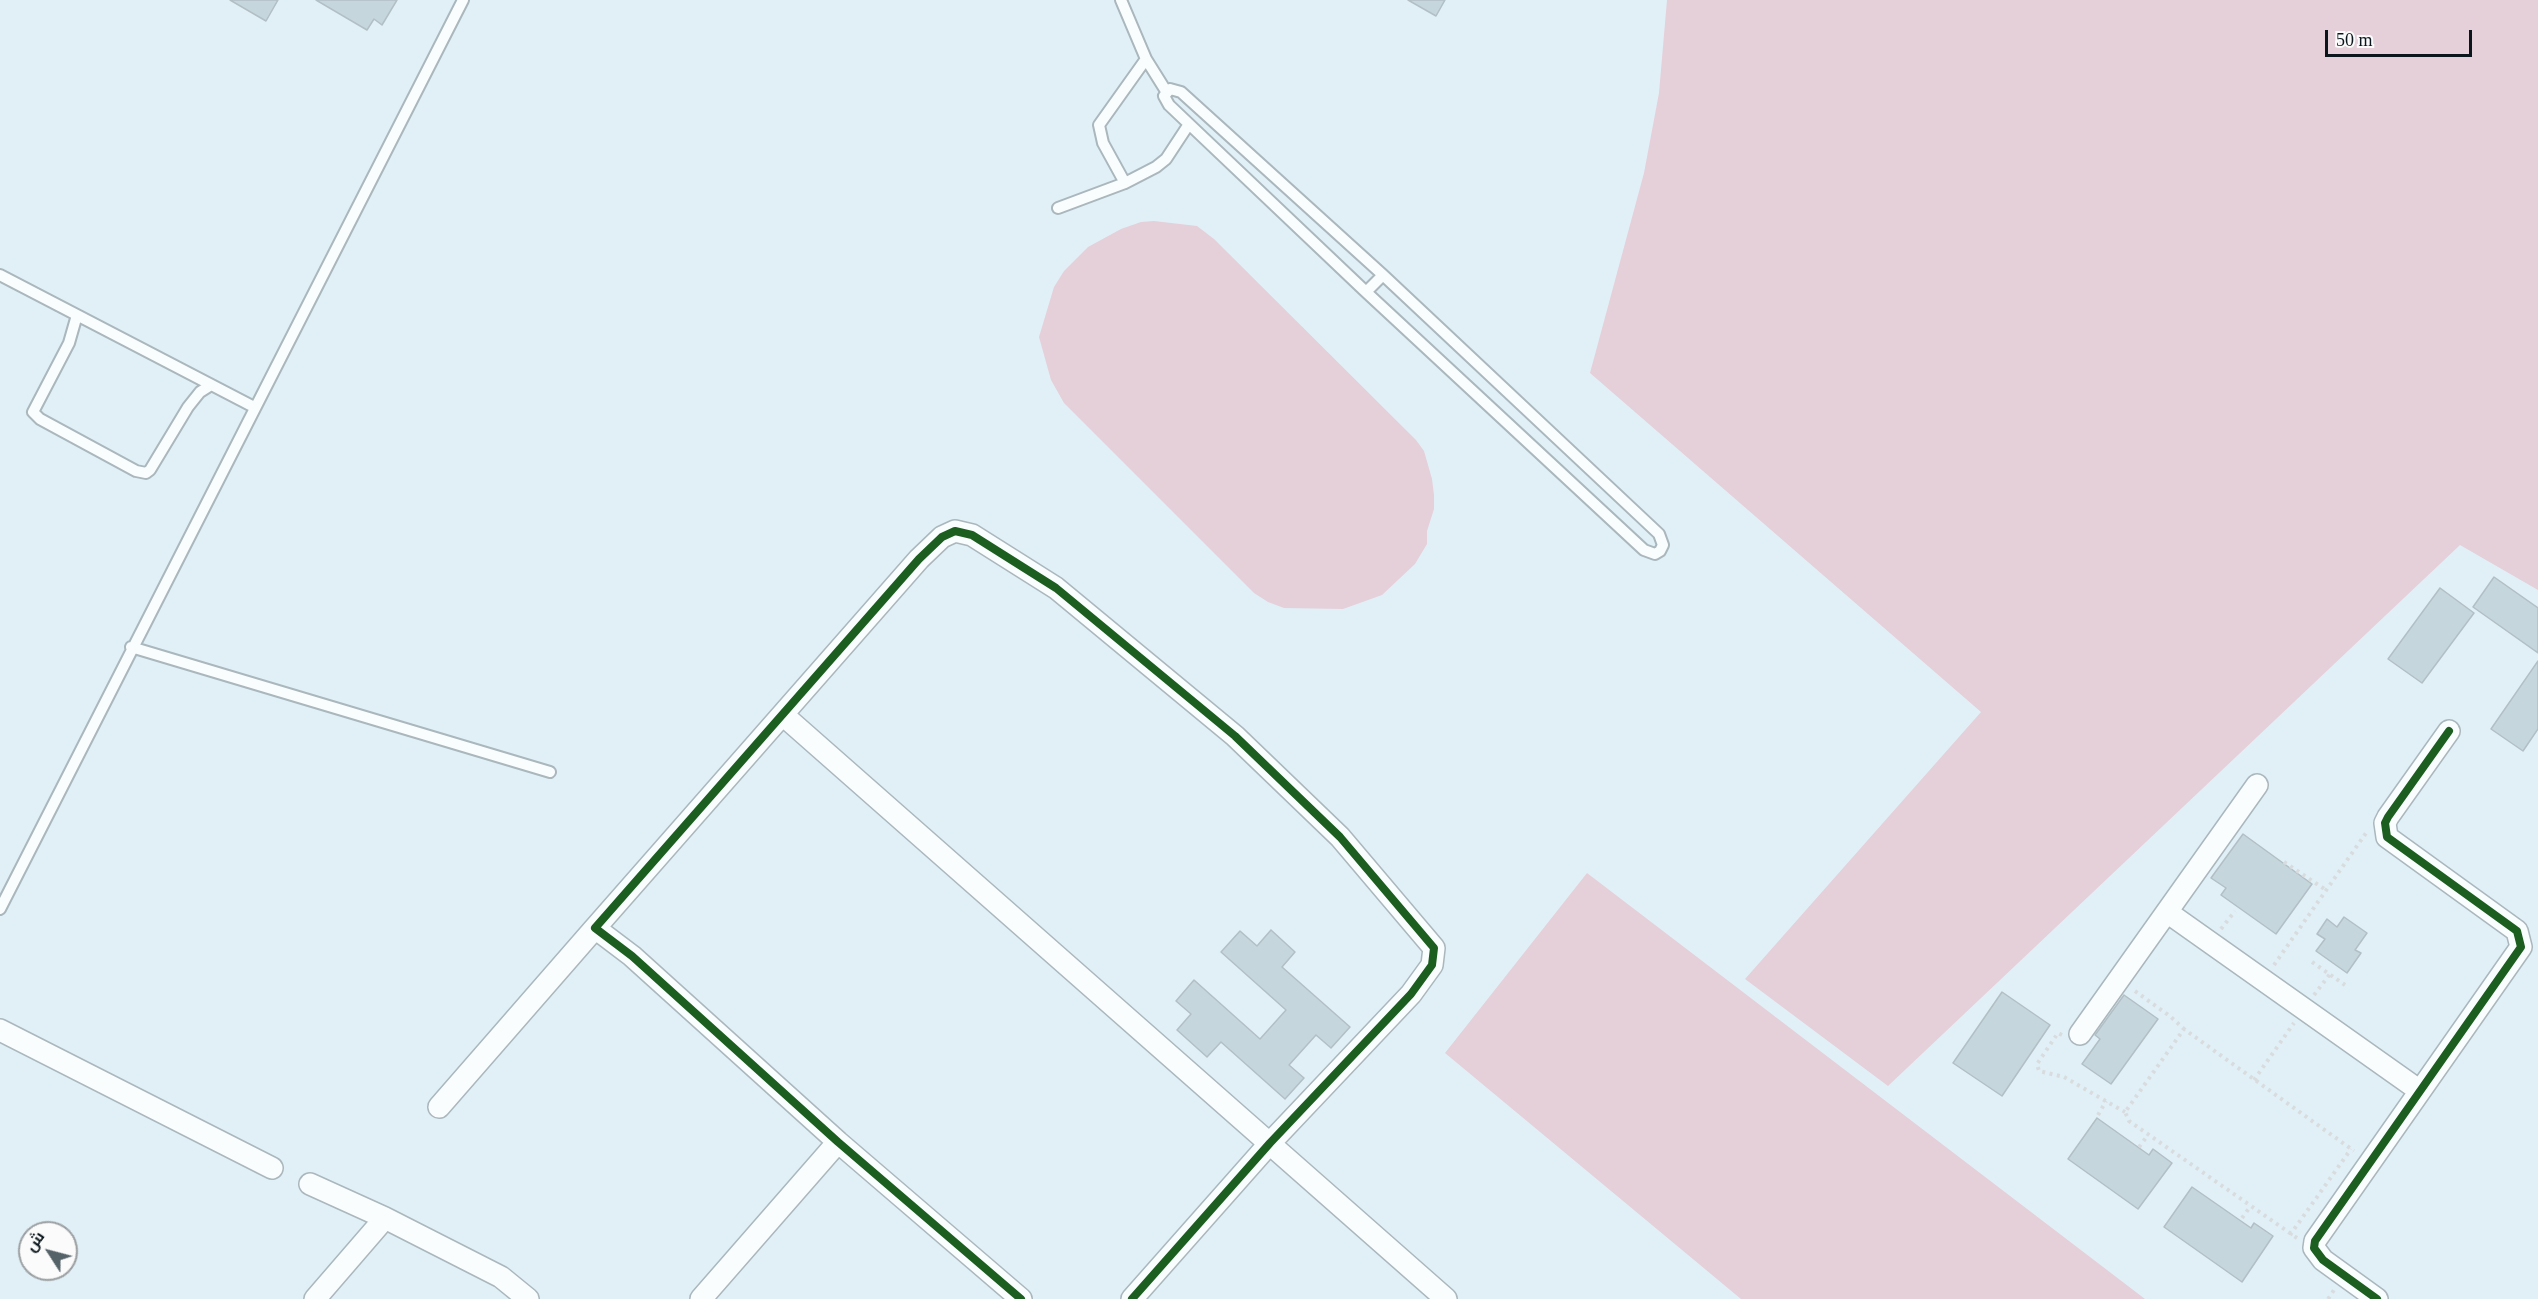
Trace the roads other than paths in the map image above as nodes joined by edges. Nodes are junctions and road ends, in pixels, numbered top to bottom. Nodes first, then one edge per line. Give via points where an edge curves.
1 (463, 0) edge
2 (1121, 0) edge
3 (1146, 59) junction
4 (1166, 91) junction
5 (1189, 124) junction
6 (1125, 183) junction
7 (1058, 208) dead end
8 (0, 275) edge
9 (1383, 275) junction
10 (1366, 292) junction
11 (77, 315) junction
12 (211, 385) junction
13 (254, 407) junction
14 (131, 647) junction
15 (783, 715) junction
16 (2449, 731) dead end
17 (550, 772) dead end
18 (2257, 785) dead end
19 (0, 909) edge
20 (2167, 912) junction
21 (595, 928) junction
22 (0, 1030) edge
23 (2080, 1034) road end
24 (2420, 1091) junction
25 (440, 1107) dead end
26 (838, 1142) junction
27 (1270, 1143) junction
28 (272, 1168) dead end
29 (309, 1184) dead end
30 (385, 1218) junction
31 (315, 1299) edge
32 (528, 1299) edge
33 (700, 1299) edge
34 (1021, 1299) edge
35 (1132, 1299) edge
36 (1446, 1299) edge
37 (2377, 1299) edge

1 - 13 lane
2 - 3 lane
3 - 4 lane
3 - 6 lane via 1099,126 1103,143
4 - 5 lane via 1165,100
4 - 9 lane via 1181,92
5 - 6 lane via 1166,159
5 - 10 lane
6 - 7 lane
8 - 11 lane
9 - 10 lane
9 - 10 lane via 1659,534 1660,551 1655,554 1644,550
11 - 12 lane
11 - 12 lane via 69,342 33,412 117,460 142,473 150,470 188,408
12 - 13 lane
13 - 14 lane
14 - 17 lane
14 - 19 lane
15 - 21 street
15 - 27 street
15 - 27 street via 935,543 948,533 963,531 1056,588 1235,736 1340,837 1431,942 1435,952 1425,977 1411,994
16 - 24 street via 2385,823 2387,837 2517,931 2522,941 2519,952
18 - 20 street
20 - 23 street
20 - 24 street
21 - 25 street
21 - 26 street via 632,956
22 - 28 street
24 - 37 street via 2315,1240 2314,1248 2323,1260
26 - 33 street
26 - 34 street
27 - 35 street
27 - 36 street
29 - 30 street
30 - 31 street
30 - 32 street via 501,1277

